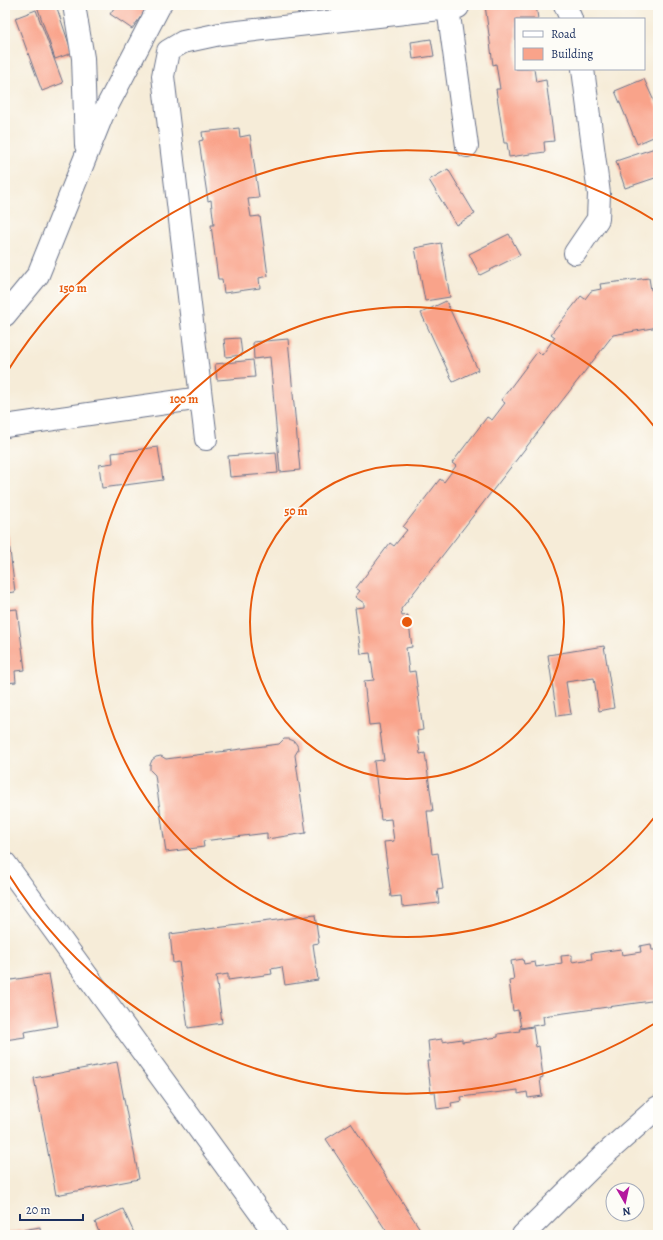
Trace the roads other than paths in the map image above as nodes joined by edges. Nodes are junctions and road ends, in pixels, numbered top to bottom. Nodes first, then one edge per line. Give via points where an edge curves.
1 (74, 5) edge
2 (160, 5) edge
3 (565, 5) edge
4 (571, 18) edge
5 (583, 70) edge
6 (468, 146) dead end
7 (86, 155) junction
8 (575, 253) dead end
9 (5, 315) edge
10 (201, 398) junction
11 (5, 426) edge
12 (206, 439) dead end
13 (5, 863) edge
14 (658, 1107) edge
15 (276, 1235) edge
16 (523, 1235) edge

1 - 7 street via 83,58
2 - 7 street via 102,116
3 - 4 street
5 - 8 street via 599,194 598,219
6 - 10 street via 453,8 220,34 183,42 168,51 163,76
7 - 9 street via 38,276
10 - 11 street
10 - 12 street
13 - 15 street
14 - 16 street via 603,1156

